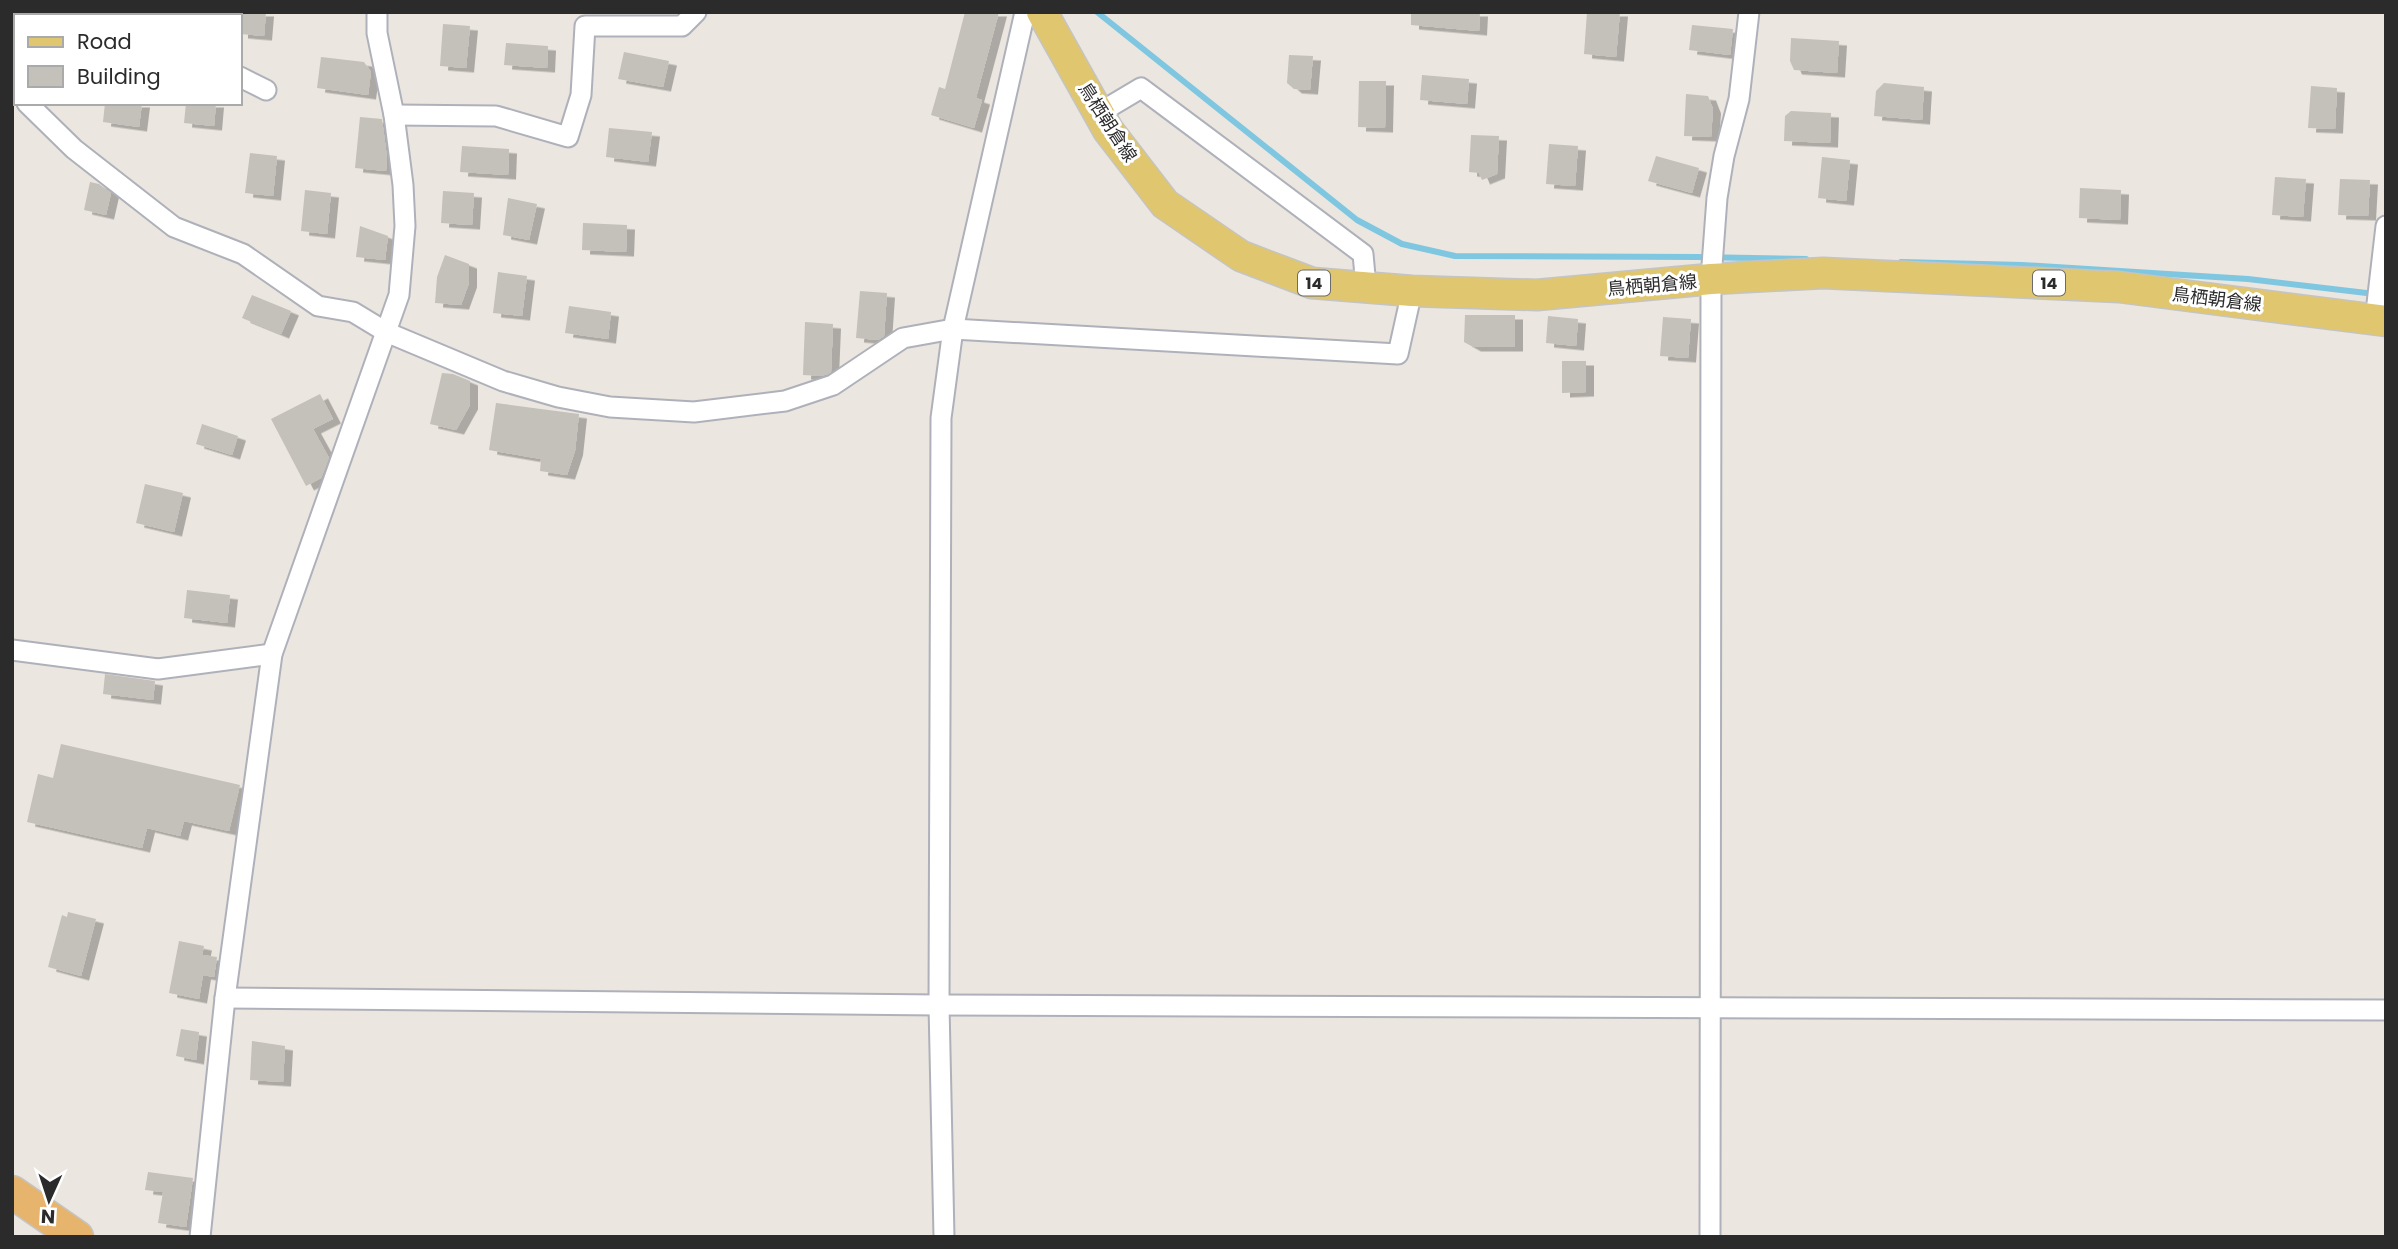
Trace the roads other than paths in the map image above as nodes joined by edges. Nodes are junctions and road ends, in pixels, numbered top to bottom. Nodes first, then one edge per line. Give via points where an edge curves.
1 (377, 12) edge
2 (695, 12) edge
3 (1025, 12) edge
4 (1042, 12) edge
5 (1749, 12) edge
6 (242, 78) edge
7 (266, 90) dead end
8 (29, 105) edge
9 (1099, 113) junction
10 (394, 114) junction
11 (2386, 226) edge
12 (1711, 279) junction
13 (1366, 287) junction
14 (1412, 291) junction
15 (2375, 317) edge
16 (953, 330) junction
17 (386, 332) junction
18 (12, 650) edge
19 (272, 654) junction
20 (225, 998) junction
21 (939, 1005) junction
22 (1709, 1007) junction
23 (2386, 1010) edge
24 (12, 1192) edge
25 (77, 1237) edge
26 (200, 1237) edge
27 (944, 1237) edge
28 (1710, 1237) edge

1 - 10 street
2 - 10 street via 682,26 585,26 580,95 568,137 495,116
3 - 16 street
4 - 9 main road, 鳥栖朝倉線 / 14
5 - 12 street via 1739,99 1717,198
6 - 7 street
8 - 17 street via 74,149 174,227 243,254 318,306 353,312
9 - 13 main road, 鳥栖朝倉線 / 14 via 1165,204 1241,256 1312,283
9 - 13 street via 1141,88 1363,254
10 - 17 street via 405,226 399,295
11 - 15 street
12 - 14 main road, 鳥栖朝倉線 / 14 via 1537,295
12 - 15 main road, 鳥栖朝倉線 / 14 via 1823,273 2119,287
12 - 22 street
13 - 14 main road, 鳥栖朝倉線 / 14
14 - 16 street via 1398,354
16 - 17 street via 902,338 833,385 785,401 694,412 610,407 558,397 503,381
16 - 21 street via 941,418
17 - 19 street
18 - 19 street via 158,668
19 - 20 street
20 - 21 street
20 - 26 street
21 - 22 street
21 - 27 street
22 - 23 street
22 - 28 street
24 - 25 highway

